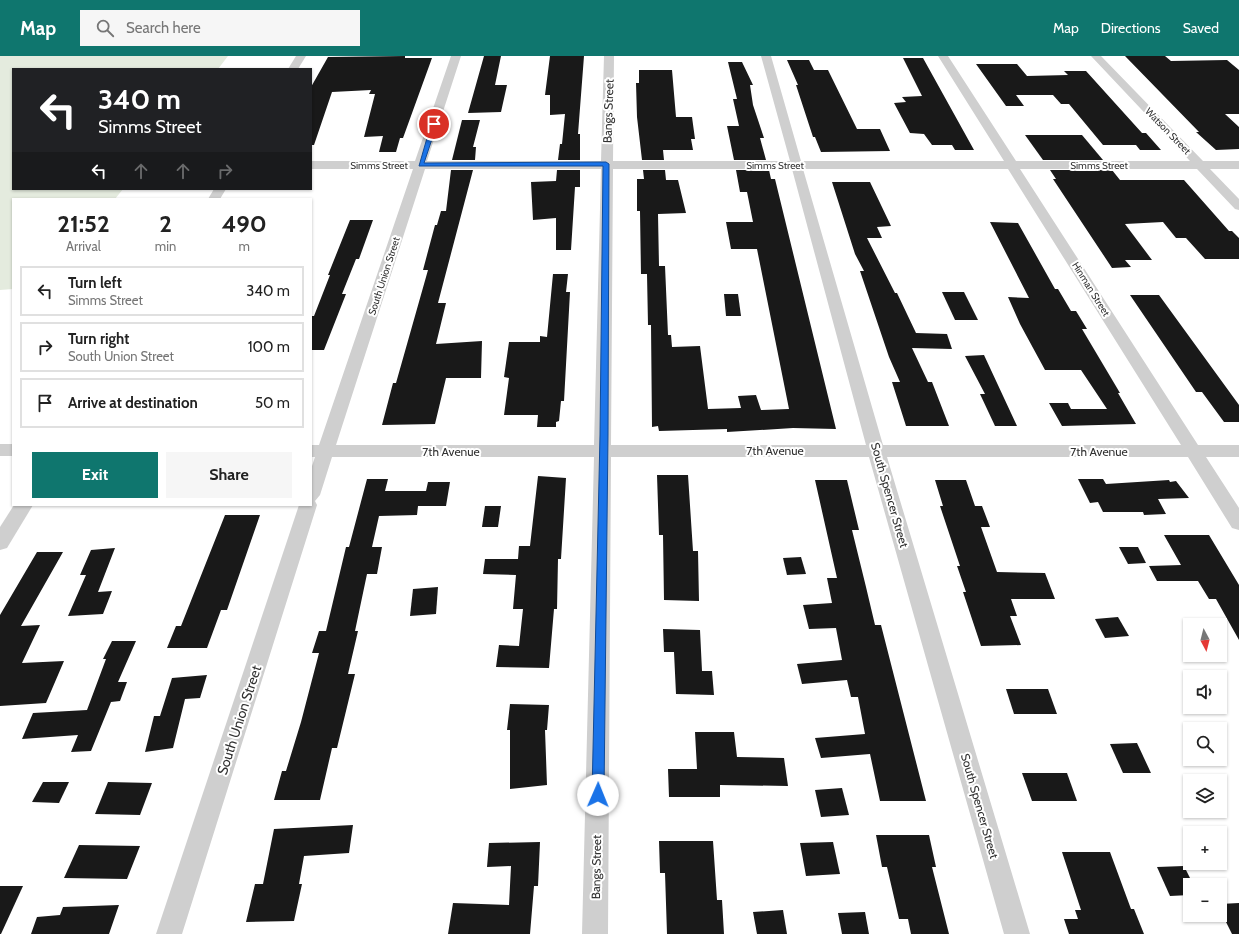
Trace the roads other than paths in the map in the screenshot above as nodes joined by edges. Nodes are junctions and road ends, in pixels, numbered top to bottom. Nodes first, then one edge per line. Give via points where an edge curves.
1 (301, 56) edge
2 (456, 56) edge
3 (609, 56) edge
4 (766, 56) edge
5 (943, 56) edge
6 (1096, 56) edge
7 (295, 68) edge
8 (606, 164) junction
9 (1200, 164) junction
10 (312, 165) edge
11 (421, 165) junction
12 (796, 165) junction
13 (1013, 165) junction
14 (1239, 165) edge
15 (1239, 206) edge
16 (0, 450) edge
17 (12, 450) edge
18 (604, 450) junction
19 (876, 450) junction
20 (318, 451) edge
21 (1193, 451) junction
22 (1239, 451) edge
23 (312, 489) edge
24 (23, 506) edge
25 (308, 506) edge
26 (1239, 523) edge
27 (0, 543) edge
28 (169, 934) edge
29 (595, 934) edge
30 (1017, 934) edge

1 - 7 street
2 - 11 street, South Union Street
3 - 8 street, Bangs Street
4 - 12 street, South Spencer Street
5 - 13 street, Hinman Street
6 - 9 street, Watson Street
8 - 11 street, Simms Street
8 - 12 street, Simms Street
8 - 18 street, Bangs Street
9 - 13 street, Simms Street
9 - 14 street, Simms Street
9 - 15 street, Watson Street
10 - 11 street, Simms Street
11 - 20 street, South Union Street
12 - 13 street, Simms Street
12 - 19 street, South Spencer Street
13 - 21 street, Hinman Street
16 - 17 street
18 - 19 street, 7th Avenue
18 - 20 street, 7th Avenue
18 - 29 street, Bangs Street
19 - 21 street, 7th Avenue
19 - 30 street, South Spencer Street
20 - 23 street, South Union Street
21 - 22 street, 7th Avenue
21 - 26 street, Hinman Street
24 - 27 street
25 - 28 street, South Union Street

